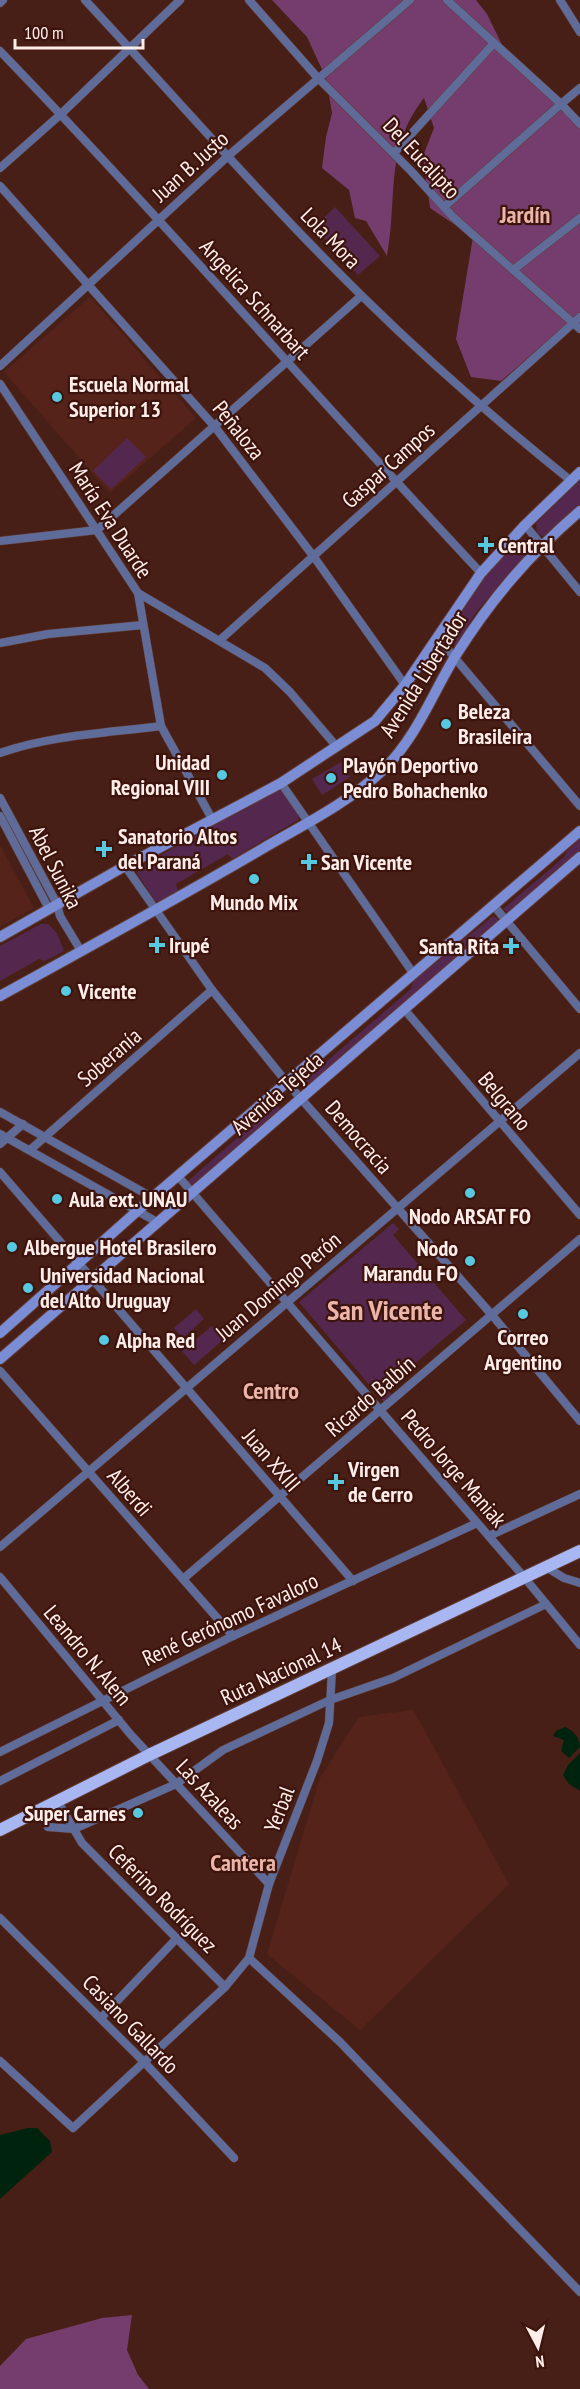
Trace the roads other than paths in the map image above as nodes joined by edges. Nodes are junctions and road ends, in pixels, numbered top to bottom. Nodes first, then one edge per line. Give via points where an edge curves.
1 (85, 0) edge
2 (180, 0) edge
3 (249, 0) edge
4 (410, 0) edge
5 (447, 0) edge
6 (560, 0) edge
7 (580, 32) edge
8 (494, 43) junction
9 (130, 48) junction
10 (0, 51) edge
11 (317, 77) junction
12 (580, 88) edge
13 (561, 104) junction
14 (61, 114) junction
15 (580, 124) edge
16 (394, 153) junction
17 (228, 156) junction
18 (0, 168) edge
19 (0, 186) edge
20 (444, 207) junction
21 (159, 218) junction
22 (580, 218) edge
23 (513, 270) junction
24 (88, 285) junction
25 (361, 296) junction
26 (580, 317) edge
27 (577, 326) edge
28 (286, 360) junction
29 (0, 366) edge
30 (0, 384) edge
31 (479, 406) junction
32 (215, 427) junction
33 (580, 472) edge
34 (570, 480) junction
35 (396, 483) junction
36 (580, 511) edge
37 (525, 525) junction
38 (97, 530) junction
39 (0, 541) edge
40 (541, 545) junction
41 (314, 556) junction
42 (481, 573) junction
43 (580, 592) edge
44 (138, 593) junction
45 (142, 625) junction
46 (438, 638) junction
47 (220, 640) junction
48 (0, 643) edge
49 (455, 657) junction
50 (405, 685) junction
51 (161, 726) junction
52 (337, 747) junction
53 (0, 753) edge
54 (281, 783) junction
55 (0, 798) edge
56 (580, 806) edge
57 (0, 816) edge
58 (212, 819) junction
59 (308, 822) junction
60 (580, 831) edge
61 (580, 857) edge
62 (125, 866) junction
63 (53, 906) junction
64 (495, 906) junction
65 (155, 912) junction
66 (507, 920) junction
67 (0, 936) edge
68 (81, 951) junction
69 (413, 973) junction
70 (212, 990) junction
71 (0, 996) edge
72 (404, 1009) junction
73 (580, 1009) edge
74 (580, 1053) edge
75 (288, 1084) junction
76 (301, 1098) junction
77 (0, 1112) edge
78 (500, 1122) junction
79 (23, 1124) junction
80 (0, 1134) edge
81 (46, 1137) junction
82 (8, 1138) junction
83 (0, 1144) edge
84 (30, 1150) junction
85 (0, 1172) edge
86 (178, 1176) junction
87 (192, 1192) junction
88 (153, 1197) junction
89 (173, 1209) junction
90 (397, 1209) junction
91 (138, 1211) junction
92 (580, 1215) edge
93 (157, 1222) junction
94 (580, 1239) edge
95 (81, 1264) junction
96 (92, 1279) junction
97 (287, 1302) junction
98 (492, 1315) junction
99 (0, 1333) edge
100 (0, 1359) edge
101 (0, 1371) edge
102 (185, 1388) junction
103 (381, 1411) junction
104 (580, 1421) edge
105 (88, 1472) junction
106 (580, 1494) edge
107 (280, 1498) junction
108 (477, 1523) junction
109 (489, 1536) junction
110 (0, 1546) edge
111 (580, 1551) edge
112 (546, 1568) junction
113 (0, 1577) edge
114 (524, 1577) junction
115 (183, 1579) junction
116 (353, 1581) junction
117 (580, 1583) edge
118 (546, 1604) junction
119 (233, 1636) junction
120 (580, 1645) edge
121 (332, 1670) junction
122 (102, 1700) junction
123 (330, 1700) junction
124 (119, 1720) junction
125 (0, 1752) edge
126 (150, 1755) junction
127 (0, 1781) edge
128 (176, 1784) junction
129 (58, 1802) junction
130 (48, 1827) dead end
131 (74, 1829) junction
132 (0, 1830) edge
133 (268, 1884) junction
134 (0, 1918) edge
135 (177, 1938) junction
136 (249, 1959) junction
137 (225, 1986) junction
138 (101, 2018) junction
139 (0, 2061) edge
140 (145, 2063) junction
141 (234, 2158) dead end
142 (580, 2292) edge

1 - 9 street, Lola Mora
2 - 9 street
3 - 11 street, Del Eucalipto
4 - 11 street, Juan B. Justo
5 - 8 street
6 - 7 street
8 - 13 street
8 - 16 street
9 - 14 street
9 - 17 street, Lola Mora
10 - 14 street, Angelica Schnarbart
11 - 16 street, Del Eucalipto
11 - 17 street, Juan B. Justo
12 - 13 street
13 - 15 street
13 - 20 street
14 - 18 street
14 - 21 street, Angelica Schnarbart
16 - 20 street, Del Eucalipto
17 - 21 street, Juan B. Justo
17 - 25 street, Lola Mora
19 - 24 street, Peñaloza
20 - 23 street, Del Eucalipto
21 - 24 street, Juan B. Justo
21 - 28 street, Angelica Schnarbart
22 - 23 street
23 - 27 street, Del Eucalipto
24 - 29 street, Juan B. Justo
24 - 32 street, Peñaloza
25 - 28 street
25 - 31 street, Lola Mora
26 - 27 street, Gaspar Campos
27 - 31 street, Gaspar Campos
28 - 32 street
28 - 35 street, Angelica Schnarbart
30 - 38 street, María Eva Duarde
31 - 34 street, Lola Mora
31 - 35 street, Gaspar Campos
32 - 38 street
32 - 41 street, Peñaloza
33 - 34 main road, Avenida Libertador
34 - 37 main road, Avenida Libertador
35 - 41 street, Gaspar Campos
35 - 42 street, Angelica Schnarbart
36 - 40 main road, Avenida Libertador
37 - 40 street
37 - 42 main road, Avenida Libertador
38 - 39 street
38 - 44 street, María Eva Duarde
40 - 43 street
40 - 49 main road, Avenida Libertador via 492,600
41 - 47 street, Gaspar Campos
41 - 50 street, Peñaloza
42 - 46 main road, Avenida Libertador
44 - 45 street, María Eva Duarde
44 - 47 street
45 - 48 street
45 - 51 street, María Eva Duarde
46 - 49 street
46 - 50 main road, Avenida Libertador
47 - 52 street via 265,668
49 - 56 street
49 - 59 main road, Avenida Libertador via 413,735 384,769 352,796
50 - 52 main road, Avenida Libertador via 375,721
51 - 53 street via 55,739
51 - 58 street, María Eva Duarde
52 - 54 main road, Avenida Libertador
54 - 58 main road, Avenida Libertador
54 - 59 street
55 - 63 street, Abel Sunika
57 - 63 street, Abel Sunika
58 - 62 main road, Avenida Libertador
59 - 65 main road, Avenida Libertador
59 - 69 street
60 - 64 main road, Avenida Tejeda
61 - 66 main road, Avenida Tejeda
62 - 63 main road, Avenida Libertador
62 - 65 street, Democracia
63 - 67 main road, Avenida Libertador
63 - 68 street, Abel Sunika
64 - 66 street
64 - 69 main road, Avenida Tejeda
65 - 68 main road, Avenida Libertador
65 - 70 street, Democracia
66 - 72 main road, Avenida Tejeda
66 - 73 street
68 - 71 main road, Avenida Libertador
69 - 75 main road, Avenida Tejeda
70 - 75 street, Democracia
70 - 81 street, Soberanía
72 - 76 main road, Avenida Tejeda
72 - 78 street, Belgrano
74 - 78 street, Juan Domingo Perón
75 - 76 street, Democracia
75 - 86 main road, Avenida Tejeda
76 - 87 main road, Avenida Tejeda
76 - 90 street, Democracia
77 - 79 street
78 - 90 street, Juan Domingo Perón
78 - 92 street, Belgrano
79 - 81 street
79 - 82 street
80 - 82 street
81 - 84 street, Soberanía
81 - 88 street
82 - 83 street
82 - 84 street
84 - 91 street
85 - 95 street, Juan XXIII
86 - 87 street, Pedro Jorge Maniak
86 - 88 main road, Avenida Tejeda
87 - 89 main road, Avenida Tejeda
87 - 97 street, Pedro Jorge Maniak
88 - 89 street
88 - 91 main road, Avenida Tejeda
89 - 93 main road, Avenida Tejeda
90 - 97 street, Juan Domingo Perón
90 - 98 street, Democracia
91 - 93 street
91 - 95 main road, Avenida Tejeda
93 - 96 main road, Avenida Tejeda
94 - 98 street, Ricardo Balbín
95 - 96 street, Juan XXIII
95 - 99 main road, Avenida Tejeda
96 - 100 main road, Avenida Tejeda
96 - 102 street, Juan XXIII
97 - 102 street, Juan Domingo Perón
97 - 103 street, Pedro Jorge Maniak
98 - 103 street, Ricardo Balbín
98 - 104 street, Democracia
101 - 105 street, Alberdi
102 - 105 street, Juan Domingo Perón
102 - 107 street, Juan XXIII
103 - 107 street, Ricardo Balbín
103 - 108 street, Pedro Jorge Maniak
105 - 110 street, Juan Domingo Perón
105 - 115 street, Alberdi
106 - 109 street
107 - 115 street, Ricardo Balbín
107 - 116 street, Juan XXIII
108 - 109 street, Pedro Jorge Maniak
108 - 116 street, René Gerónomo Favaloro
109 - 114 street, Pedro Jorge Maniak
111 - 112 highway, Ruta Nacional 14
112 - 114 highway, Ruta Nacional 14
112 - 117 street
113 - 122 street, Leandro N. Alem
114 - 118 street, Pedro Jorge Maniak
114 - 121 highway, Ruta Nacional 14
115 - 119 street, Alberdi
116 - 119 street, René Gerónomo Favaloro
118 - 120 street, Pedro Jorge Maniak
118 - 123 street via 393,1678
119 - 122 street, René Gerónomo Favaloro
121 - 123 street, Yerbal
121 - 126 highway, Ruta Nacional 14
122 - 124 street, Leandro N. Alem
122 - 125 street, René Gerónomo Favaloro
123 - 128 street via 223,1750
123 - 133 street, Yerbal via 329,1722 317,1761
124 - 126 street, Leandro N. Alem
124 - 127 street
126 - 128 street, Las Azaleas
126 - 129 highway, Ruta Nacional 14
128 - 131 street
128 - 133 street, Las Azaleas
129 - 131 street, Ceferino Rodríguez
129 - 132 highway, Ruta Nacional 14
130 - 131 street
131 - 135 street, Ceferino Rodríguez via 82,1843
133 - 136 street, Yerbal
134 - 138 street, Casiano Gallardo
135 - 137 street, Ceferino Rodríguez
135 - 138 street
136 - 137 street, Ceferino Rodríguez
136 - 142 street via 340,2042
137 - 140 street
138 - 140 street, Casiano Gallardo
139 - 140 street via 73,2128
140 - 141 street, Casiano Gallardo

